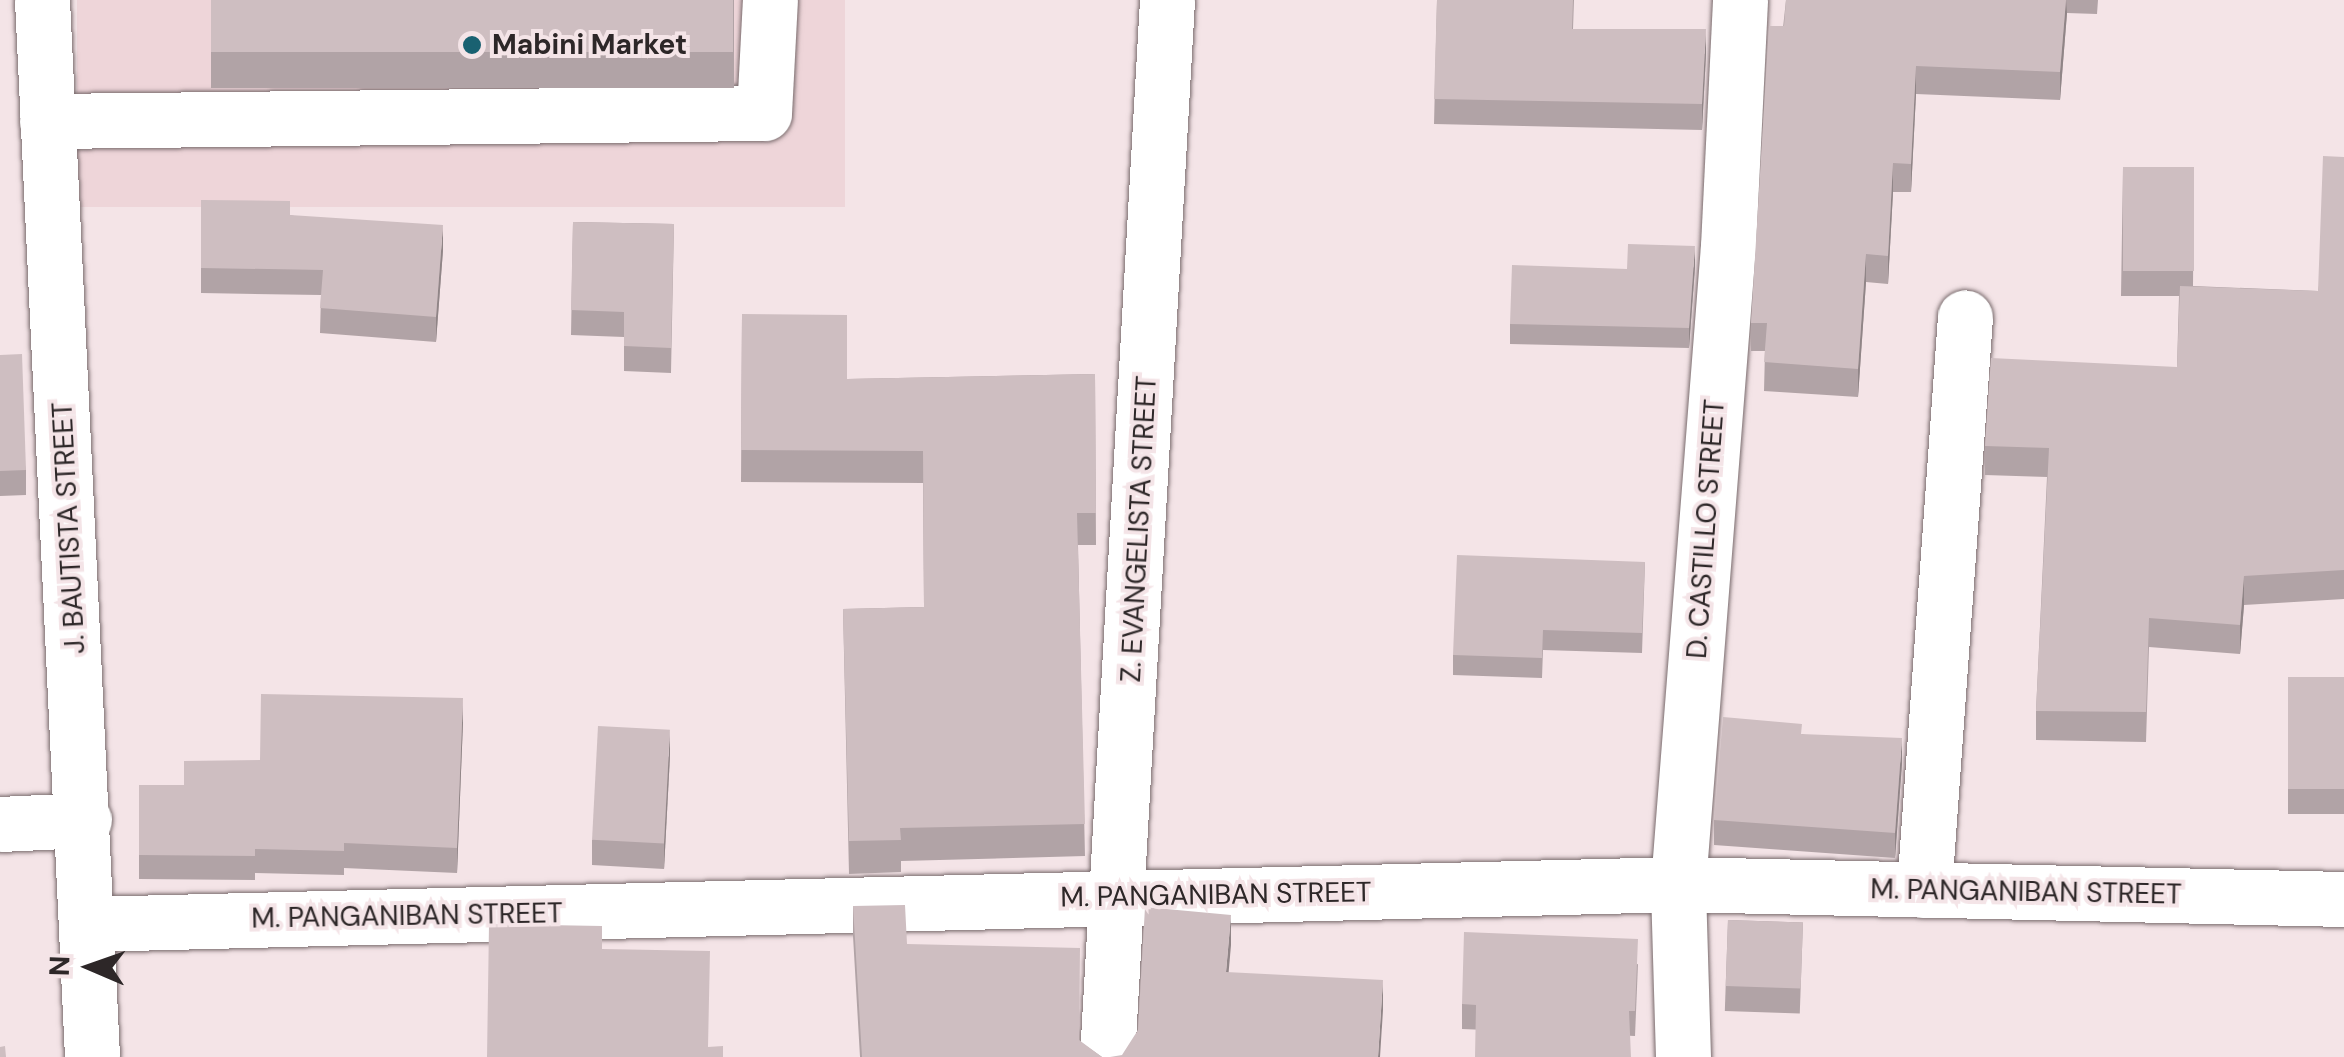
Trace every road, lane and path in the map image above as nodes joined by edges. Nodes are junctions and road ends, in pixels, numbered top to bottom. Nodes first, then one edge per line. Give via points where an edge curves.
1 (42, 0) edge
2 (770, 0) edge
3 (1167, 0) edge
4 (1740, 0) edge
5 (48, 121) junction
6 (1964, 317) dead end
7 (84, 820) junction
8 (0, 824) edge
9 (1678, 884) junction
10 (1924, 890) junction
11 (1119, 898) junction
12 (2344, 900) edge
13 (89, 924) junction
14 (92, 1057) edge
15 (1107, 1057) edge
16 (1684, 1057) edge

1 - 5 street, J. BAUTISTA STREET
2 - 5 street via 764,113
3 - 11 street, Z. EVANGELISTA STREET
4 - 9 street, D. CASTILLO STREET via 1728,246
5 - 7 street, J. BAUTISTA STREET
6 - 10 street
7 - 8 street
7 - 13 street, J. BAUTISTA STREET
9 - 10 street, M. PANGANIBAN STREET
9 - 11 street, M. PANGANIBAN STREET
9 - 16 street, D. CASTILLO STREET
10 - 12 street, M. PANGANIBAN STREET
11 - 13 street, M. PANGANIBAN STREET
11 - 15 street, Z. EVANGELISTA STREET
13 - 14 street, J. BAUTISTA STREET

